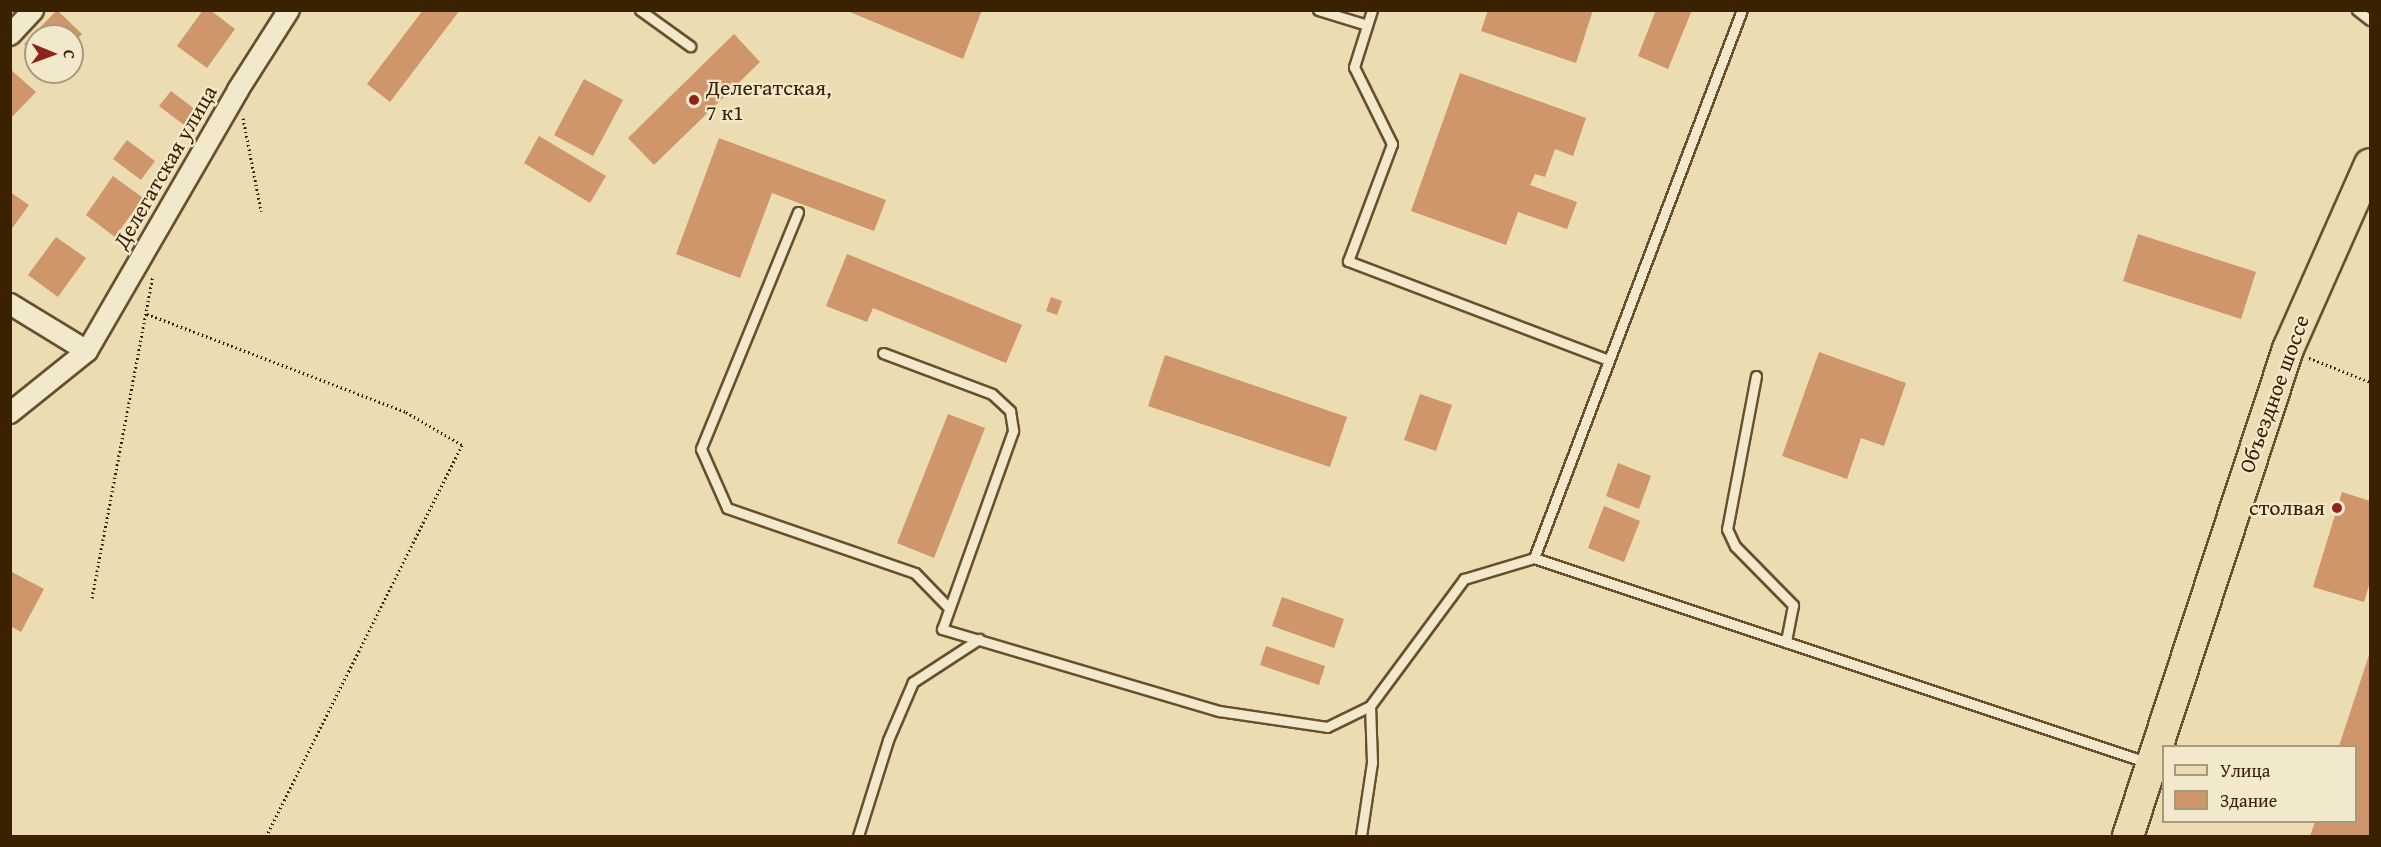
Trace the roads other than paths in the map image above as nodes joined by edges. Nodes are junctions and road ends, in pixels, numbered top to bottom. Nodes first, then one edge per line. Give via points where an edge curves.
1 (33, 10) edge
2 (289, 10) edge
3 (640, 10) edge
4 (1318, 10) edge
5 (1372, 10) edge
6 (1742, 10) edge
7 (2356, 10) edge
8 (2370, 20) edge
9 (1367, 25) junction
10 (10, 34) edge
11 (690, 46) dead end
12 (2370, 164) edge
13 (798, 212) dead end
14 (10, 304) edge
15 (87, 351) junction
16 (883, 353) dead end
17 (1609, 360) junction
18 (1756, 376) dead end
19 (10, 413) edge
20 (1534, 558) junction
21 (949, 608) junction
22 (978, 639) junction
23 (1786, 642) junction
24 (1370, 706) junction
25 (2151, 764) junction
26 (858, 837) edge
27 (1361, 837) edge
28 (2128, 837) edge

1 - 10 street
2 - 15 street, Делегатская улица via 238,90
3 - 11 lane
4 - 9 lane
5 - 9 lane
6 - 17 lane
7 - 8 lane
9 - 17 lane via 1354,67 1392,144 1348,261
12 - 25 main road, Объездное шоссе via 2288,349
13 - 21 lane via 701,449 727,508 915,573
14 - 15 street
15 - 19 street, Делегатская улица
16 - 21 lane via 992,394 1010,411 1013,431
17 - 20 lane
18 - 23 lane via 1727,529 1735,546 1793,605
20 - 23 lane
20 - 24 lane via 1464,579
21 - 22 lane via 942,628
22 - 24 lane via 1219,711 1327,727
22 - 26 lane via 913,682 888,740
23 - 25 lane
24 - 27 lane via 1372,762
25 - 28 main road, Объездное шоссе

